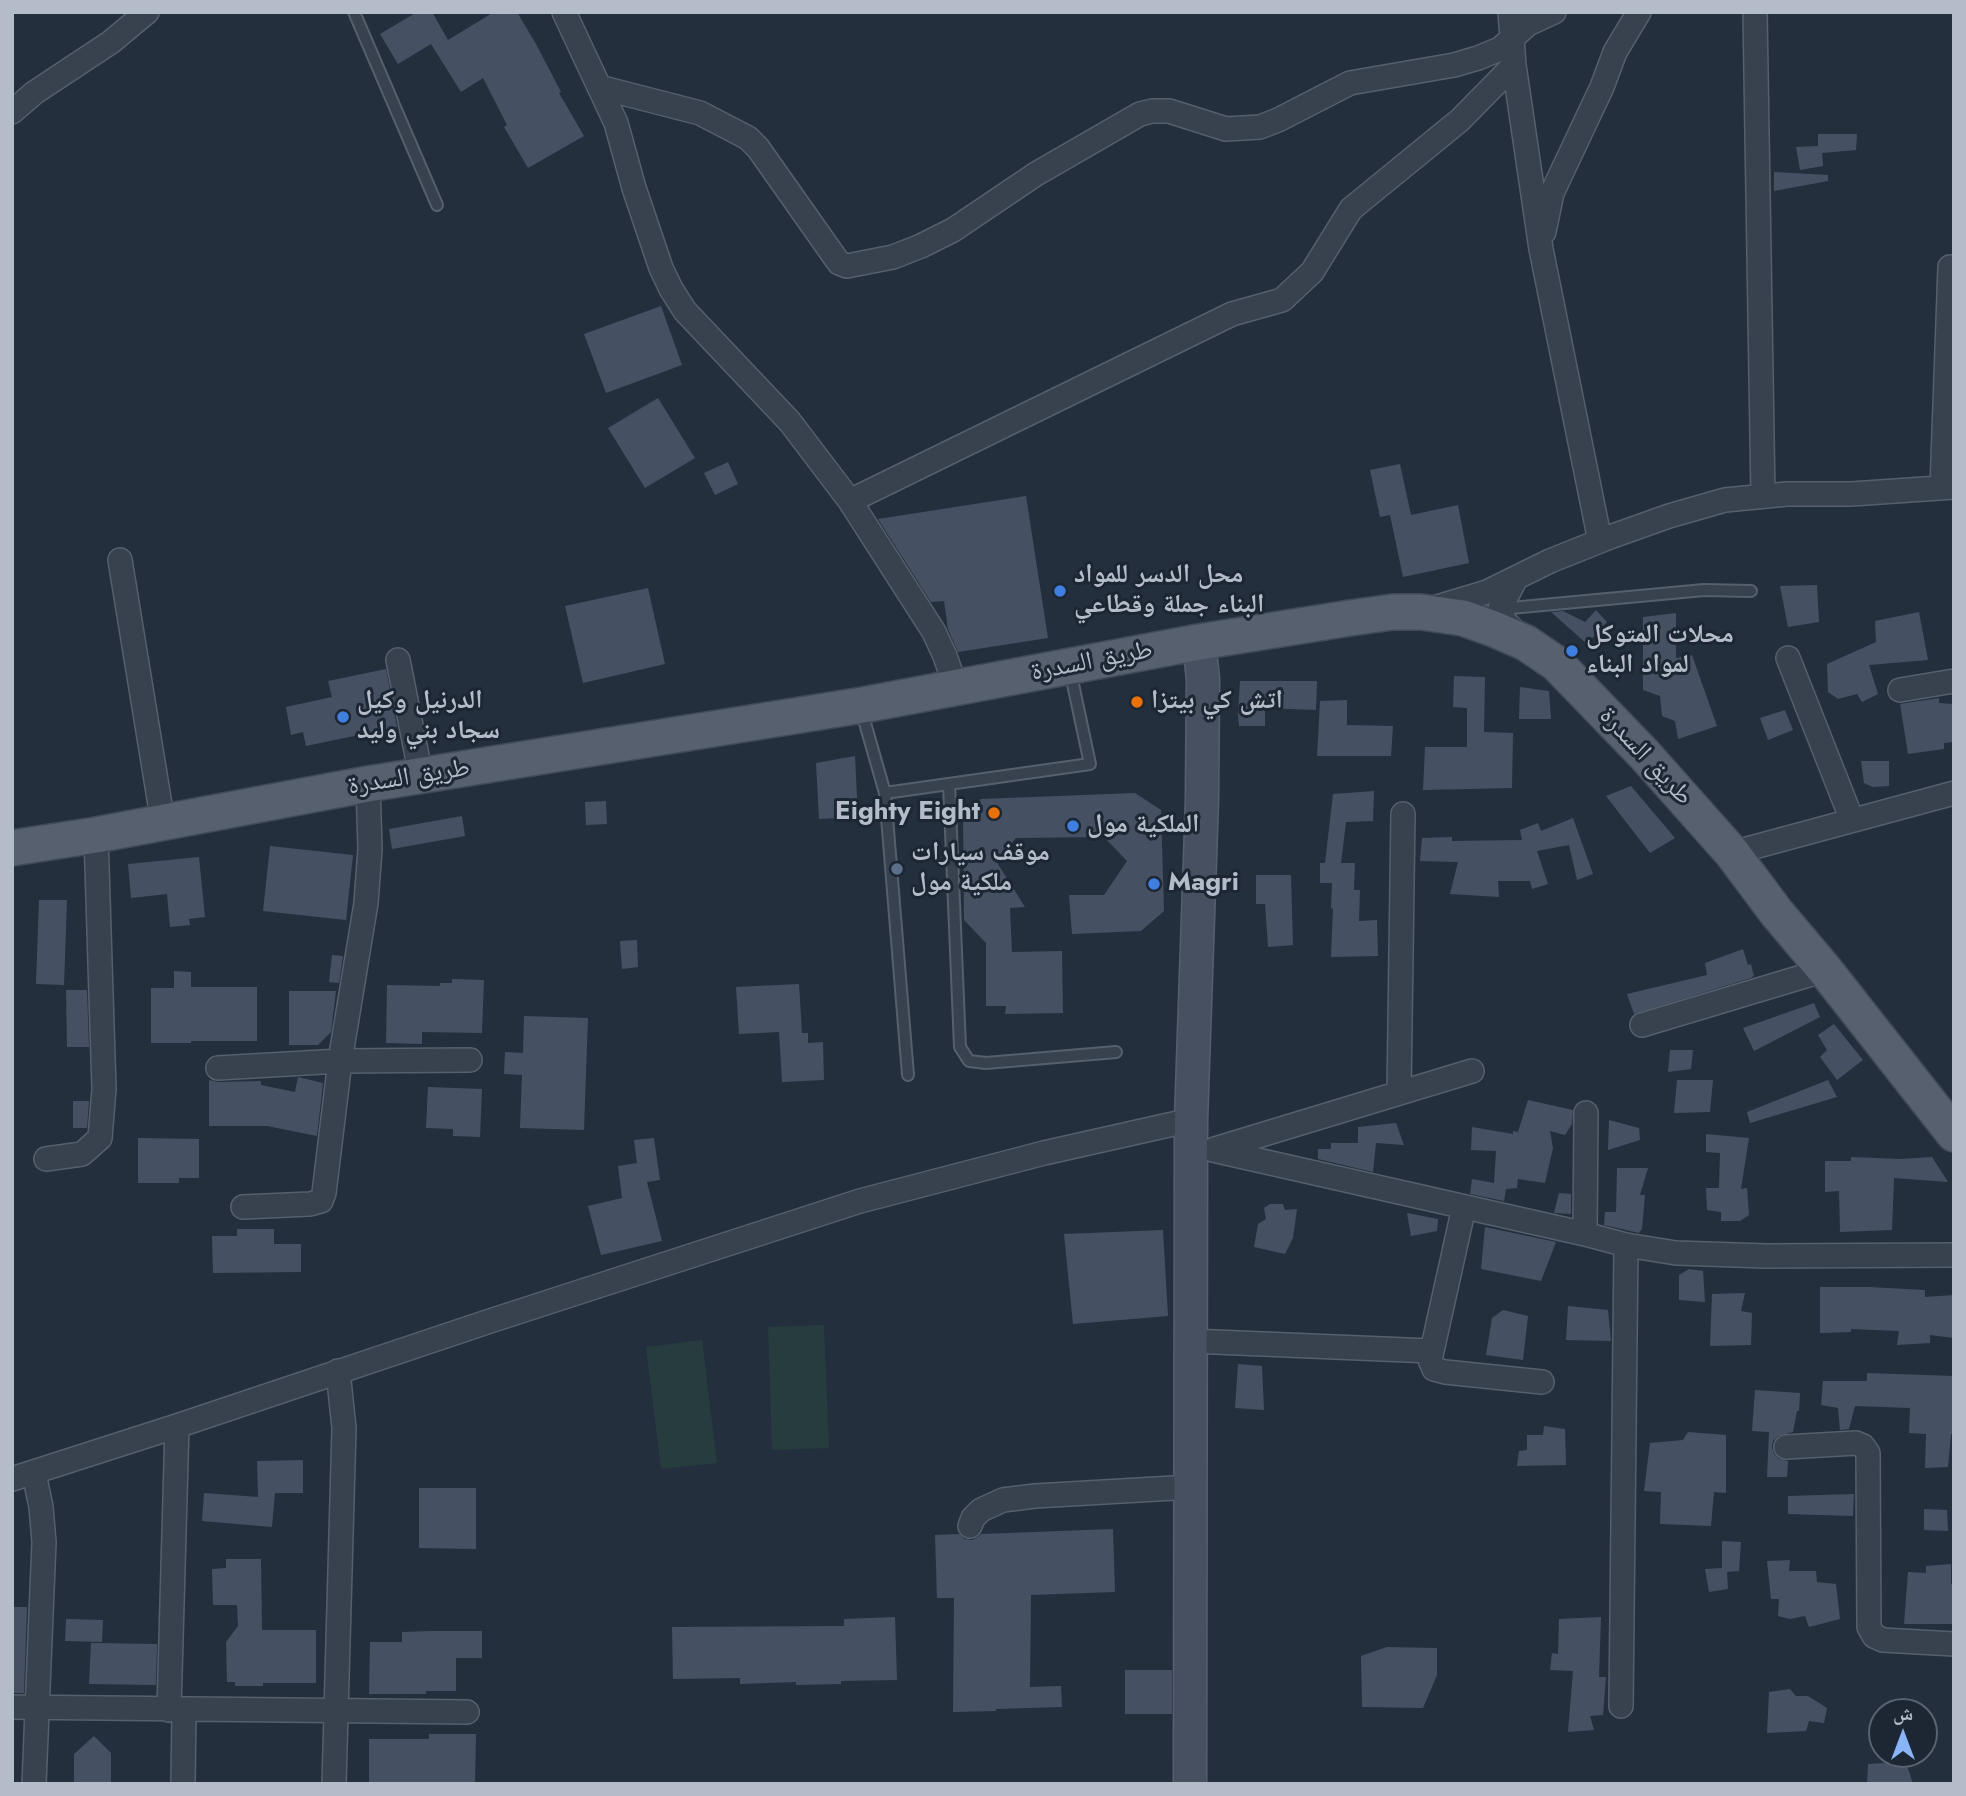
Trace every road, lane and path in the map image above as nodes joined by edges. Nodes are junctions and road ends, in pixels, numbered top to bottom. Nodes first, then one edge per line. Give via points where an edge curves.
1 (147, 12) edge
2 (354, 12) edge
3 (564, 12) edge
4 (1510, 12) edge
5 (1555, 12) edge
6 (1639, 12) edge
7 (1755, 12) edge
8 (1513, 38) junction
9 (1514, 65) junction
10 (599, 87) junction
11 (12, 112) edge
12 (437, 205) dead end
13 (1541, 249) junction
14 (1950, 267) dead end
15 (1951, 342) edge
16 (1948, 487) edge
17 (1763, 496) junction
18 (850, 501) junction
19 (1600, 541) junction
20 (120, 559) dead end
21 (1516, 578) junction
22 (1751, 591) dead end
23 (1500, 609) junction
24 (1421, 612) junction
25 (1199, 642) junction
26 (1526, 643) junction
27 (1788, 658) dead end
28 (398, 660) dead end
29 (1070, 667) junction
30 (1954, 681) edge
31 (956, 688) junction
32 (1900, 690) dead end
33 (860, 706) junction
34 (421, 776) junction
35 (368, 784) junction
36 (948, 784) junction
37 (885, 793) junction
38 (1954, 793) edge
39 (1403, 814) dead end
40 (1852, 820) junction
41 (163, 823) junction
42 (96, 835) junction
43 (12, 848) edge
44 (1732, 853) junction
45 (1825, 970) junction
46 (1643, 1025) dead end
47 (1116, 1052) dead end
48 (470, 1060) dead end
49 (340, 1061) junction
50 (218, 1069) dead end
51 (1472, 1071) dead end
52 (908, 1075) dead end
53 (1399, 1093) junction
54 (1586, 1113) dead end
55 (1191, 1119) junction
56 (1954, 1134) edge
57 (1202, 1152) junction
58 (46, 1159) dead end
59 (243, 1207) dead end
60 (1464, 1207) junction
61 (1585, 1234) junction
62 (1626, 1245) junction
63 (1954, 1255) edge
64 (1191, 1341) junction
65 (1431, 1351) junction
66 (338, 1371) junction
67 (1542, 1382) dead end
68 (177, 1426) junction
69 (1786, 1447) dead end
70 (34, 1472) junction
71 (12, 1479) edge
72 (1191, 1487) junction
73 (970, 1526) dead end
74 (1954, 1644) edge
75 (1621, 1706) dead end
76 (12, 1707) edge
77 (36, 1707) junction
78 (177, 1710) junction
79 (336, 1711) junction
80 (467, 1712) dead end
81 (34, 1784) edge
82 (183, 1784) edge
83 (334, 1784) edge
84 (1190, 1784) edge

1 - 11 street
2 - 12 lane
3 - 10 street
4 - 8 street
5 - 8 street via 1528,24
6 - 13 street via 1615,52 1552,193
7 - 17 street
8 - 9 street
8 - 10 street via 1500,49 1454,65 1350,83 1260,127 1226,129 1169,111 1140,114 932,241 893,257 847,266 839,263 748,138 700,113
9 - 13 street
9 - 18 street via 1460,120 1352,209 1312,272 1282,300 1232,314
10 - 18 street via 616,123 661,268 678,300 790,422
13 - 19 street
14 - 15 street
15 - 16 street
16 - 17 street
17 - 19 street via 1725,500
18 - 31 street via 934,632
19 - 21 street
20 - 41 street
21 - 23 street
21 - 24 street
22 - 23 lane via 1704,590
23 - 26 street via 1505,622
24 - 25 main road, طريق السدرة via 1393,612
24 - 26 main road, طريق السدرة via 1463,618
25 - 29 main road, طريق السدرة
25 - 55 street via 1202,800
26 - 44 main road, طريق السدرة via 1557,664
27 - 40 street
28 - 34 street
29 - 31 main road, طريق السدرة
29 - 36 lane via 1090,764
30 - 32 street
31 - 33 main road, طريق السدرة
33 - 34 main road, طريق السدرة
33 - 37 lane
34 - 35 main road, طريق السدرة
35 - 41 main road, طريق السدرة
35 - 49 street via 369,875
36 - 37 lane
36 - 47 lane via 960,1047 970,1061 986,1063
37 - 52 lane
38 - 40 street
39 - 53 street
40 - 44 street
41 - 42 main road, طريق السدرة
42 - 43 main road, طريق السدرة
42 - 58 street via 104,1089 100,1138 82,1154
44 - 45 main road, طريق السدرة
45 - 46 street
45 - 56 main road, طريق السدرة
48 - 49 street
49 - 50 street
49 - 59 street via 321,1201
51 - 53 street
53 - 57 street
54 - 61 street
55 - 57 street
55 - 66 street via 860,1201
57 - 60 street
57 - 64 street
60 - 61 street
60 - 65 street
61 - 62 street
62 - 63 street via 1676,1254
62 - 75 street
64 - 65 street
64 - 72 street
65 - 67 street via 1434,1369
66 - 68 street
66 - 79 street via 344,1428
68 - 70 street
68 - 78 street
69 - 74 street via 1863,1446 1868,1453 1869,1627 1883,1640
70 - 71 street
70 - 77 street via 44,1542
72 - 73 street via 1003,1500 981,1510
72 - 84 street
76 - 77 street
77 - 78 street
77 - 81 street
78 - 79 street
78 - 82 street
79 - 80 street
79 - 83 street

